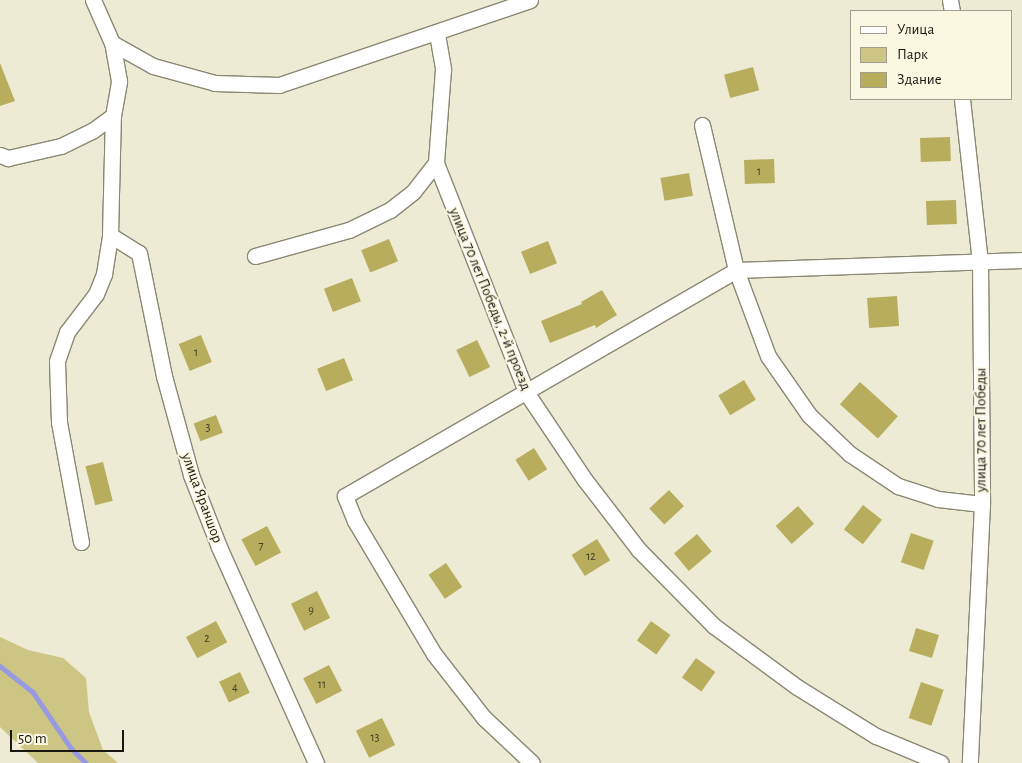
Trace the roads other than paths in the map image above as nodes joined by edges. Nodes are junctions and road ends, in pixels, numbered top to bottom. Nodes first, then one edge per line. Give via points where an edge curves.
1 (93, 0) edge
2 (530, 0) edge
3 (437, 34) junction
4 (112, 43) junction
5 (962, 100) edge
6 (113, 116) junction
7 (702, 125) dead end
8 (0, 155) edge
9 (436, 163) junction
10 (110, 235) junction
11 (255, 256) dead end
12 (1022, 260) edge
13 (980, 261) junction
14 (736, 270) junction
15 (526, 392) junction
16 (982, 504) junction
17 (81, 542) dead end
18 (316, 763) edge
19 (532, 763) edge
20 (941, 763) edge
21 (970, 763) edge

1 - 4 street
2 - 3 street
3 - 4 street via 279,85 215,83 153,66
3 - 9 street, улица 70 лет Победы, 2-й проезд via 443,69
4 - 6 street via 119,81
5 - 13 street, улица 70 лет Победы
6 - 8 street via 61,146 8,158
6 - 10 street
7 - 14 street
9 - 11 street via 413,192 390,210 349,230
9 - 15 street, улица 70 лет Победы, 2-й проезд
10 - 17 street via 99,288 67,332 57,361 59,422
10 - 18 street, улица Яраншор via 140,253 164,376 191,475 219,547
12 - 13 street
13 - 14 street
13 - 16 street, улица 70 лет Победы
14 - 15 street
14 - 16 street via 768,356 809,415 850,454 898,486 938,499
15 - 19 street via 345,496 355,521 434,654 484,718
15 - 20 street, улица 70 лет Победы, 2-й проезд via 585,480 639,550 714,626 797,687 876,736
16 - 21 street, улица 70 лет Победы

